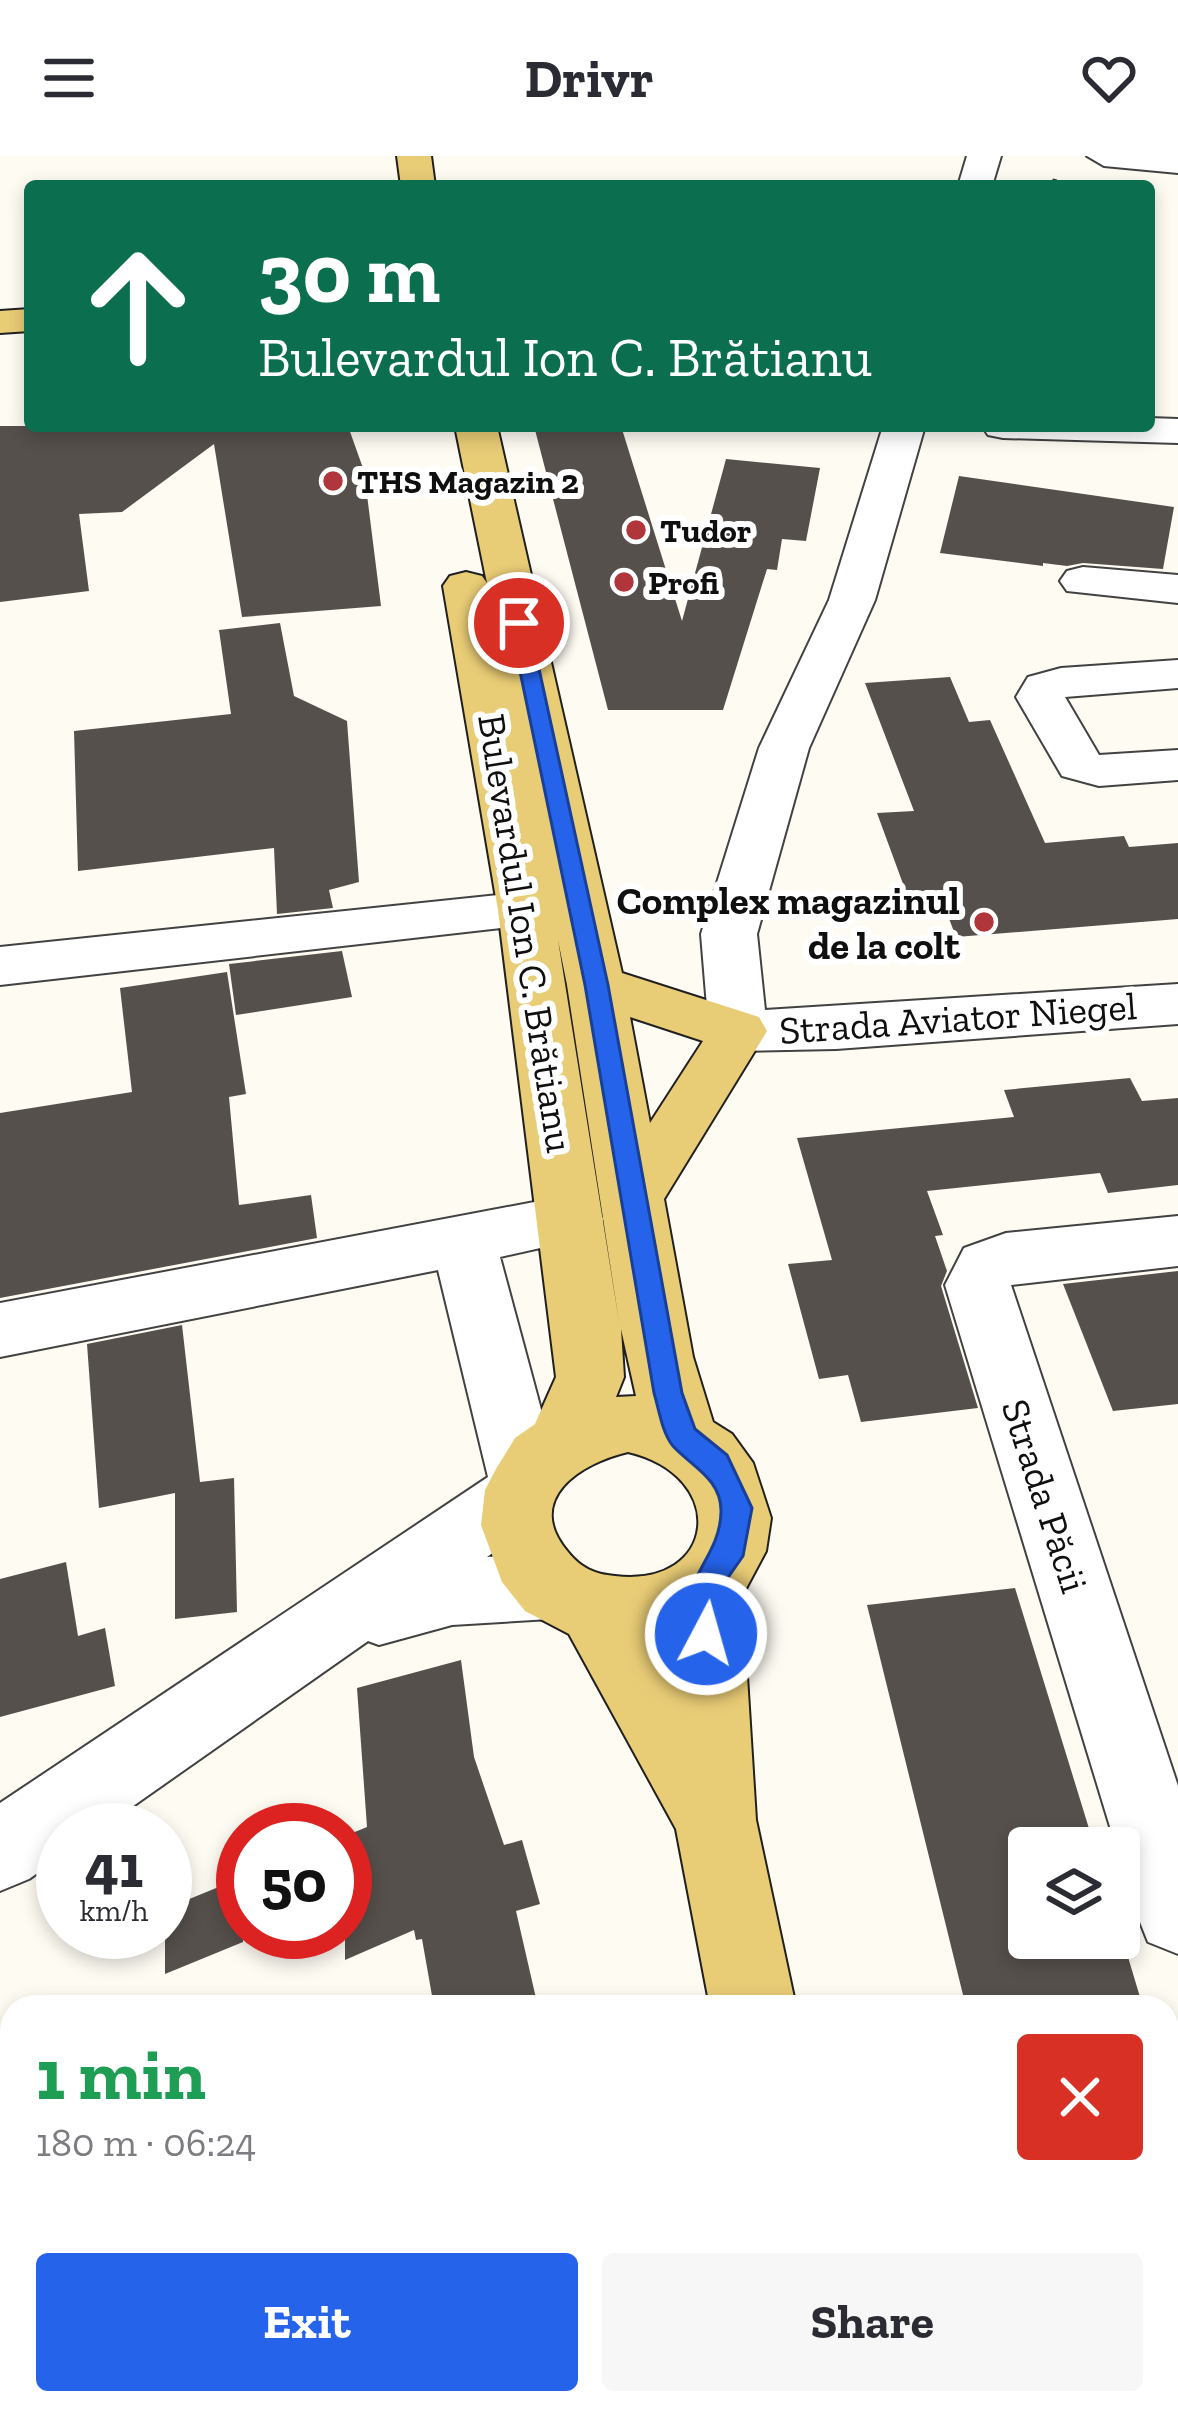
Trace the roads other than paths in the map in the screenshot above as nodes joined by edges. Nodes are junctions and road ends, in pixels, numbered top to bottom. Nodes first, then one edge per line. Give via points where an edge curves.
1 (1104, 156) edge
2 (1178, 163) edge
3 (435, 432) edge
4 (477, 432) edge
5 (902, 432) edge
6 (1083, 581) dead end
7 (1178, 589) edge
8 (1178, 674) edge
9 (1178, 765) edge
10 (526, 910) junction
11 (0, 966) edge
12 (596, 985) junction
13 (1178, 1004) edge
14 (738, 1031) junction
15 (634, 1194) junction
16 (572, 1219) junction
17 (463, 1240) junction
18 (1178, 1241) edge
19 (0, 1330) edge
20 (682, 1436) junction
21 (536, 1471) junction
22 (704, 1586) junction
23 (573, 1597) junction
24 (336, 1625) junction
25 (715, 1820) junction
26 (0, 1851) edge
27 (1178, 1912) edge
28 (751, 1995) edge

1 - 2 street
3 - 10 main road, Bulevardul Ion C. Brătianu
4 - 12 main road, Bulevardul Ion C. Brătianu
5 - 14 street via 852,600 784,748 728,934
6 - 7 street
8 - 9 street via 1061,683 1040,697 1080,765
10 - 11 street
10 - 16 main road, Bulevardul Ion C. Brătianu
12 - 14 main road
12 - 15 main road, Bulevardul Ion C. Brătianu
13 - 14 street, Strada Aviator Niegel
14 - 15 main road
15 - 20 main road, Bulevardul Ion C. Brătianu via 659,1357
16 - 17 street
16 - 21 main road, Bulevardul Ion C. Brătianu via 590,1377
17 - 19 street
17 - 21 street
18 - 27 street, Strada Păcii via 1006,1258 987,1266 978,1285
20 - 21 main road via 604,1424
20 - 22 main road via 717,1463 737,1508 728,1556
21 - 23 main road via 520,1542 530,1563
21 - 24 street
22 - 23 main road via 653,1610
22 - 25 main road
23 - 24 street via 452,1592
23 - 25 main road
24 - 26 street
25 - 28 main road

